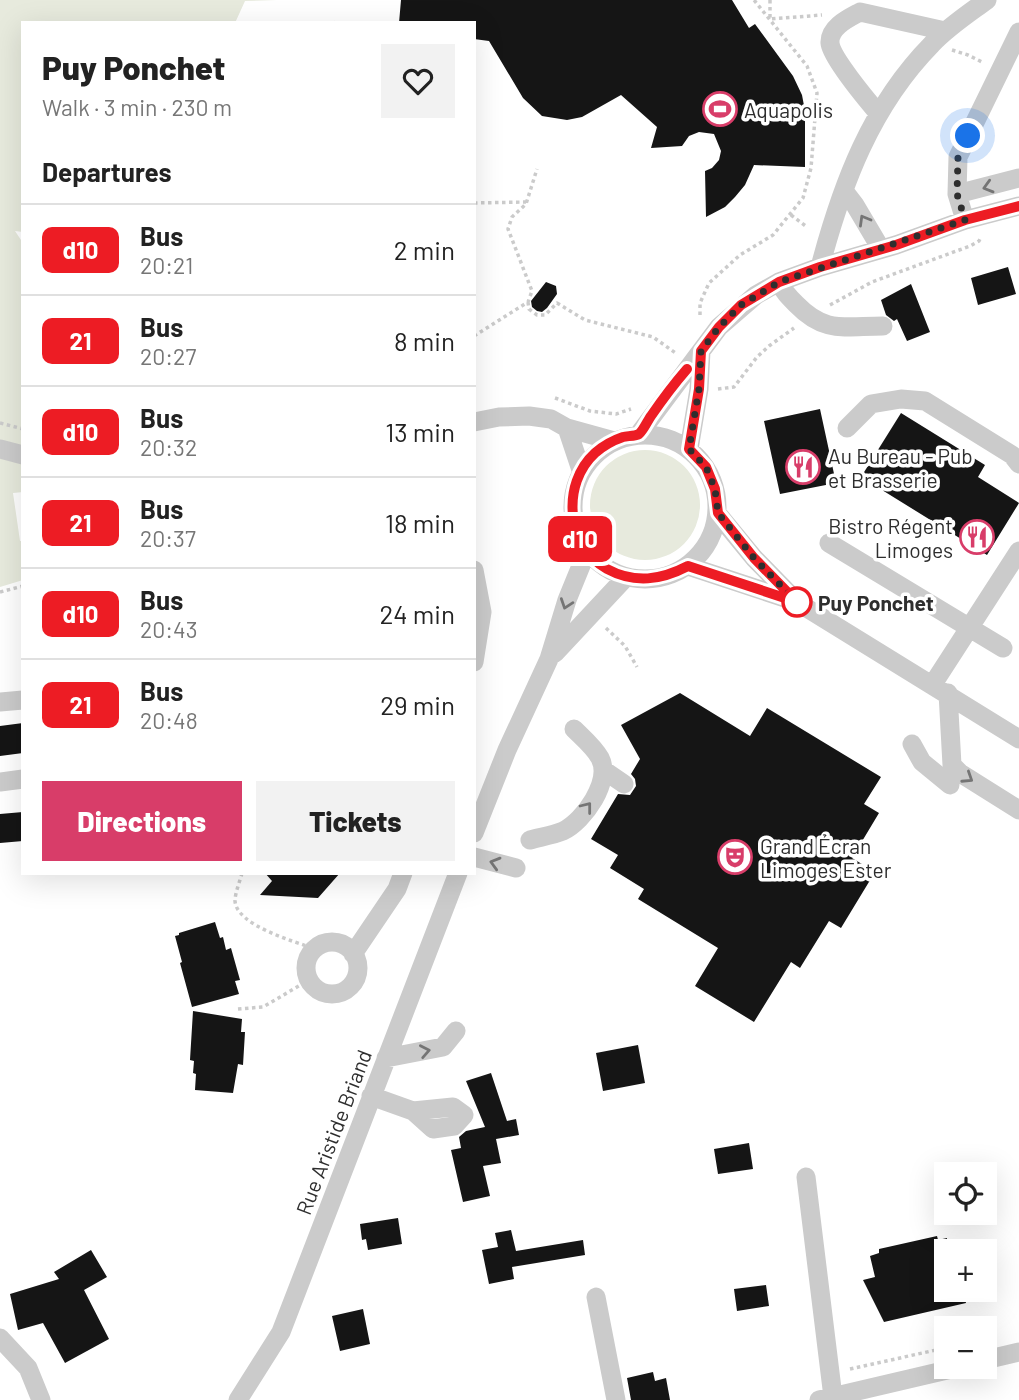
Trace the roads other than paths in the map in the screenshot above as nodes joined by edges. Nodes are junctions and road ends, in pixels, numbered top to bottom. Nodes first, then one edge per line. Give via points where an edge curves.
1 (987, 0) edge
2 (945, 31) junction
3 (1019, 32) edge
4 (878, 113) junction
5 (1019, 178) edge
6 (845, 192) junction
7 (957, 194) junction
8 (1019, 206) edge
9 (965, 220) junction
10 (881, 249) junction
11 (820, 267) junction
12 (779, 282) junction
13 (883, 326) dead end
14 (701, 351) junction
15 (476, 422) edge
16 (566, 428) junction
17 (847, 428) dead end
18 (639, 434) junction
19 (614, 441) junction
20 (0, 449) edge
21 (689, 449) junction
22 (21, 454) edge
23 (1019, 464) edge
24 (581, 470) junction
25 (718, 513) junction
26 (830, 543) dead end
27 (587, 551) junction
28 (1019, 551) edge
29 (688, 566) junction
30 (626, 577) junction
31 (476, 580) edge
32 (797, 602) junction
33 (970, 628) junction
34 (1003, 648) dead end
35 (476, 650) edge
36 (549, 659) junction
37 (941, 689) junction
38 (21, 700) edge
39 (0, 702) edge
40 (574, 729) dead end
41 (1018, 736) edge
42 (912, 744) dead end
43 (604, 772) junction
44 (21, 779) edge
45 (0, 782) edge
46 (624, 784) dead end
47 (950, 785) dead end
48 (1019, 810) edge
49 (476, 828) edge
50 (530, 840) dead end
51 (476, 858) edge
52 (516, 868) dead end
53 (402, 875) edge
54 (457, 875) edge
55 (353, 954) junction
56 (456, 1031) dead end
57 (386, 1058) junction
58 (371, 1096) junction
59 (413, 1111) dead end
60 (806, 1177) dead end
61 (596, 1297) dead end
62 (0, 1338) edge
63 (1019, 1352) edge
64 (997, 1357) edge
65 (934, 1373) edge
66 (826, 1398) edge
67 (41, 1400) edge
68 (239, 1400) edge
69 (615, 1400) edge

1 - 2 street
2 - 4 street
2 - 4 street via 860,12 833,33 830,43 834,51
3 - 7 street via 958,157
4 - 6 street
5 -> 7 street
10 -> 6 street
6 - 11 street
7 - 9 street
8 - 9 street
9 - 10 street
10 - 11 street
11 - 12 street
12 - 13 street via 783,292 821,324
12 - 14 street via 741,305
14 - 18 street
14 - 21 street
15 - 16 street via 529,416 551,419
16 - 19 street
16 - 24 street
17 - 23 street via 871,404 925,401 1012,455
18 - 19 street
18 - 21 street via 665,437
19 - 24 street via 595,453
20 - 22 street
21 - 25 street via 706,467
24 - 27 street via 572,512
25 - 29 street via 703,551
25 - 32 street
26 - 33 street
27 - 30 street via 604,567
27 -> 36 street
28 - 33 street
29 - 30 street via 648,580
29 - 32 street
30 - 36 street
31 - 35 street via 482,612
32 - 37 street
33 - 34 street
33 - 37 street
36 - 49 street
37 - 41 street
37 -> 48 street via 952,765
38 - 39 street
40 - 43 street via 600,757
42 - 47 street via 922,762
43 - 46 street
50 -> 43 street via 564,831 584,813 598,793
44 - 45 street
52 -> 51 street
53 - 55 street
54 - 57 street, Rue Aristide Briand
55 - 55 street via 339,943 315,949 307,964 309,980 321,992 345,990 358,970
57 -> 56 street via 443,1047
57 - 58 street, Rue Aristide Briand
58 - 59 street
58 - 68 street, Rue Aristide Briand via 281,1332
60 - 66 street via 831,1373
61 - 69 street
62 - 67 street via 28,1368
63 - 64 street
65 - 66 street

